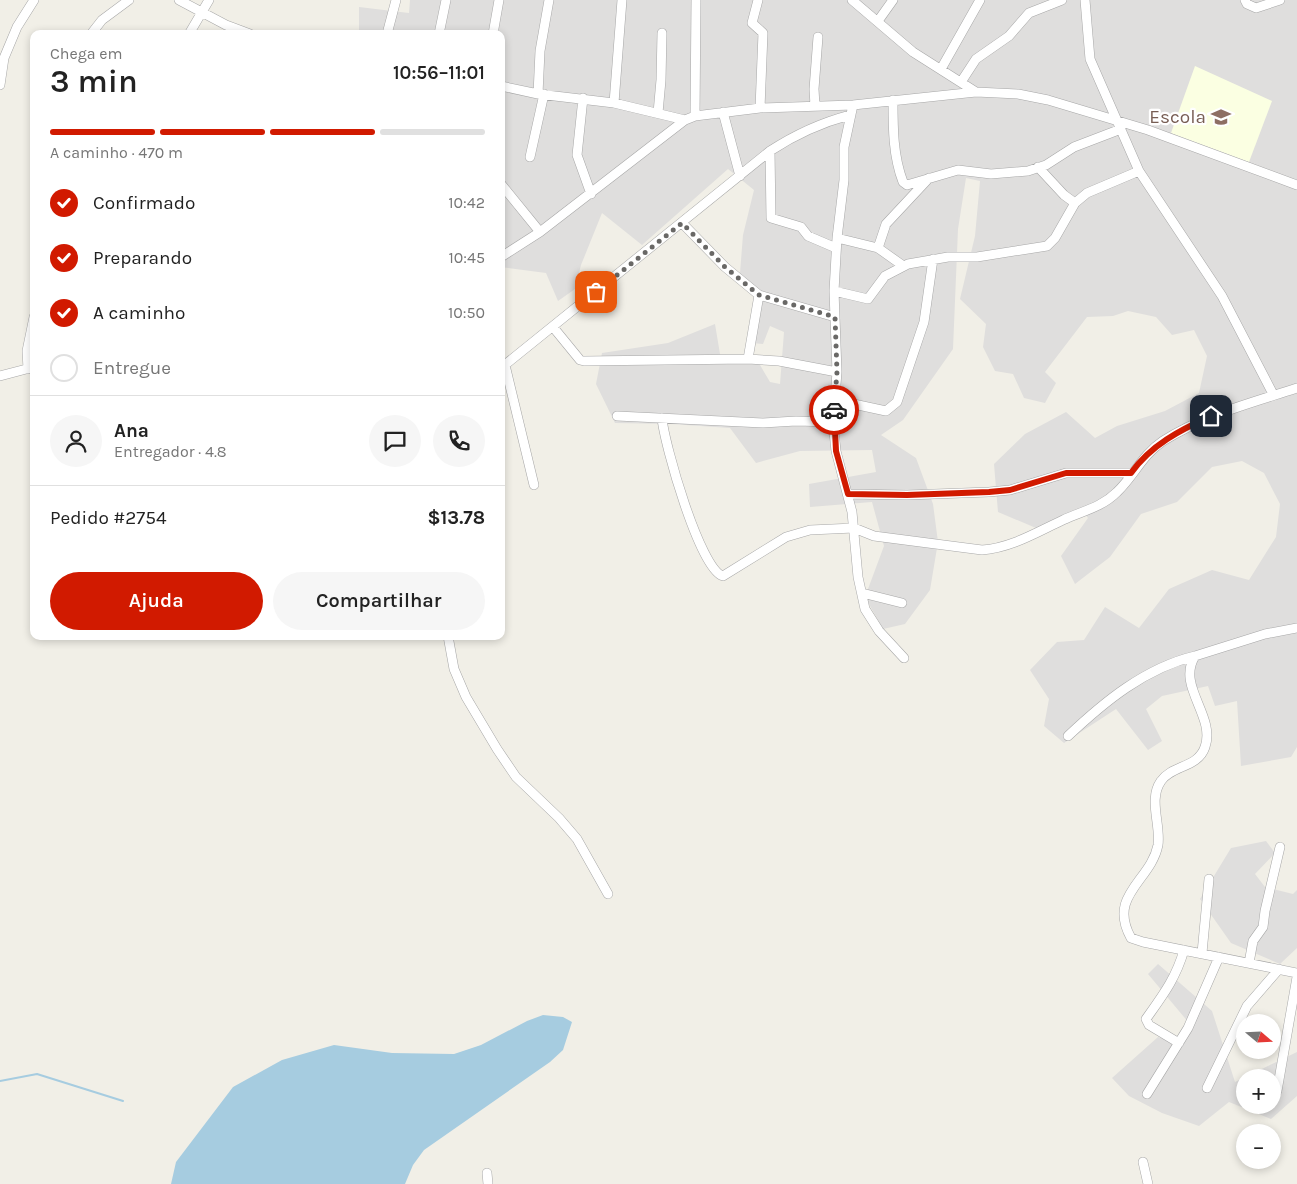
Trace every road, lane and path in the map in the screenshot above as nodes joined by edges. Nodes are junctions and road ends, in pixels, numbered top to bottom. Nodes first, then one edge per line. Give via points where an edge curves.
1 (34, 0) edge
2 (129, 0) edge
3 (179, 0) edge
4 (209, 0) edge
5 (396, 0) edge
6 (446, 0) edge
7 (499, 0) edge
8 (549, 0) edge
9 (622, 0) edge
10 (696, 0) edge
11 (758, 0) edge
12 (852, 0) edge
13 (893, 0) edge
14 (980, 0) edge
15 (1062, 0) edge
16 (1085, 0) edge
17 (1245, 0) edge
18 (1280, 0) edge
19 (202, 13) junction
20 (878, 21) junction
21 (94, 30) edge
22 (191, 30) edge
23 (239, 30) edge
24 (388, 30) edge
25 (440, 30) edge
26 (494, 30) edge
27 (662, 33) dead end
28 (818, 37) dead end
29 (941, 69) junction
30 (961, 82) junction
31 (0, 85) edge
32 (505, 87) edge
33 (976, 92) junction
34 (541, 94) junction
35 (583, 98) junction
36 (893, 100) junction
37 (614, 103) junction
38 (853, 105) junction
39 (815, 106) junction
40 (760, 108) junction
41 (723, 112) junction
42 (658, 113) junction
43 (850, 115) junction
44 (696, 116) junction
45 (686, 120) junction
46 (1119, 125) junction
47 (770, 151) junction
48 (530, 158) dead end
49 (1038, 168) junction
50 (1139, 171) junction
51 (740, 176) junction
52 (929, 178) junction
53 (1297, 185) edge
54 (505, 189) edge
55 (591, 194) junction
56 (1076, 203) junction
57 (682, 223) junction
58 (540, 232) junction
59 (836, 238) junction
60 (836, 248) junction
61 (878, 248) junction
62 (505, 254) edge
63 (933, 259) junction
64 (902, 265) junction
65 (834, 291) junction
66 (759, 295) junction
67 (835, 317) junction
68 (553, 327) junction
69 (30, 336) edge
70 (748, 359) junction
71 (30, 364) edge
72 (505, 365) edge
73 (30, 368) edge
74 (837, 372) junction
75 (505, 375) edge
76 (0, 376) edge
77 (1297, 388) edge
78 (1273, 394) junction
79 (836, 400) junction
80 (617, 416) dead end
81 (662, 418) junction
82 (833, 422) junction
83 (1131, 473) junction
84 (534, 484) dead end
85 (848, 494) junction
86 (854, 528) junction
87 (862, 593) junction
88 (902, 603) dead end
89 (1297, 628) edge
90 (449, 640) edge
91 (1194, 656) junction
92 (904, 658) dead end
93 (1068, 736) dead end
94 (1280, 847) dead end
95 (1209, 879) dead end
96 (608, 894) dead end
97 (1184, 950) junction
98 (1202, 953) junction
99 (1219, 957) junction
100 (1249, 963) junction
101 (1279, 970) junction
102 (1297, 973) edge
103 (1297, 977) edge
104 (1179, 1043) junction
105 (1281, 1069) edge
106 (1207, 1088) dead end
107 (1146, 1094) dead end
108 (1143, 1162) dead end
109 (486, 1173) dead end
110 (488, 1184) edge
111 (1148, 1184) edge

1 - 31 street via 17,27 4,58
2 - 21 street
3 - 19 street
4 - 19 street
5 - 24 street
6 - 25 street
7 - 26 street
8 - 34 street via 540,51
9 - 37 street
10 - 44 street
11 - 40 street via 752,23 763,33
12 - 20 street
13 - 20 street
14 - 29 street
15 - 30 street via 1029,14 1009,36 976,59
16 - 46 street via 1090,59
17 - 18 street via 1256,8
19 - 22 street
19 - 23 street
20 - 29 street via 913,52
27 - 42 street
28 - 39 street
29 - 30 street
30 - 33 street
32 - 34 street
33 - 36 street
33 - 46 street via 1018,94
34 - 35 street
34 - 48 street
35 - 37 street
35 - 55 street via 577,155
36 - 38 street
36 - 52 street via 893,143 903,182 913,184
37 - 42 street
38 - 39 street
38 - 43 street
39 - 40 street
40 - 41 street
41 - 44 street
41 - 51 street
42 - 45 street
43 - 47 street via 820,123
43 - 59 street
44 - 45 street
45 - 55 street via 652,143
46 - 49 street
46 - 50 street
46 - 53 street via 1148,130
47 - 51 street
47 - 60 street via 771,218 801,227 808,236
49 - 52 street via 991,174 958,170
49 - 56 street
50 - 56 street via 1087,193
50 - 78 street via 1222,296
51 - 57 street
52 - 61 street via 886,224
54 - 58 street
55 - 58 street
56 - 63 street via 1056,238 1047,246 978,257
57 - 66 street via 725,267
57 - 68 street
58 - 62 street
59 - 60 street
59 - 61 street
60 - 65 street
61 - 64 street
63 - 64 street
63 - 79 street via 924,322 897,402 886,411
64 - 65 street via 885,276 868,299
65 - 67 street
66 - 67 street
66 - 70 street
67 - 74 street
68 - 70 street via 584,361
68 - 72 street
69 - 71 street via 27,351
70 - 74 street via 779,361
73 - 76 street
74 - 79 street
75 - 84 street
77 - 78 street
78 - 83 street via 1184,428 1160,443
79 - 82 street
80 - 81 street
81 - 82 street via 763,423
81 - 86 street via 671,465 705,558 717,574 723,576 786,537 810,530
82 - 85 street via 836,451
83 - 85 street via 1066,473 1010,490 989,492
83 - 86 street via 1118,492 1099,507 998,549 982,550 874,536
85 - 86 street
86 - 87 street
87 - 88 street
87 - 92 street via 869,616
89 - 91 street via 1265,634
90 - 96 street via 454,669 466,697 497,749 516,777 577,839
91 - 93 street via 1139,679
91 - 97 street via 1189,673 1202,713 1206,746 1192,764 1165,776 1160,783 1156,811 1158,846 1132,888 1124,914 1126,930 1131,938
94 - 100 street via 1263,927 1253,942
95 - 98 street
97 - 98 street
97 - 104 street via 1179,969 1146,1019 1149,1025
98 - 99 street
99 - 100 street
99 - 104 street
100 - 101 street
101 - 102 street
101 - 106 street via 1247,1006
103 - 105 street
104 - 107 street
108 - 111 street
109 - 110 street

